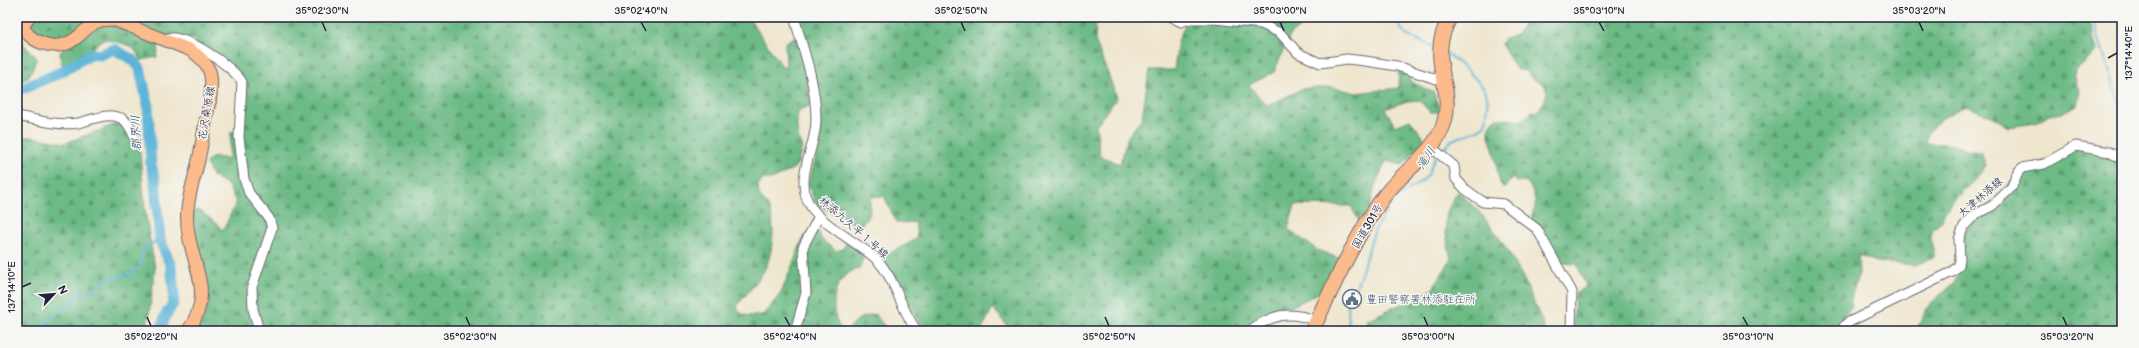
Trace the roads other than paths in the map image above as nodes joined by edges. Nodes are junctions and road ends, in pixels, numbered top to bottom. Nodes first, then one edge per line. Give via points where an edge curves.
1 (29, 17) edge
2 (794, 17) edge
3 (1171, 17) edge
4 (1450, 17) edge
5 (165, 40) junction
6 (1443, 79) junction
7 (17, 116) edge
8 (135, 138) dead end
9 (1431, 147) junction
10 (2122, 159) edge
11 (819, 216) junction
12 (1315, 326) edge
13 (188, 331) edge
14 (259, 331) edge
15 (794, 331) edge
16 (917, 331) edge
17 (1249, 331) edge
18 (1571, 331) edge
19 (1840, 331) edge

1 - 5 main road, 花沢桑原線 via 23,26 25,32 33,39 46,44 61,46 70,42 93,23 105,19
2 - 11 street, 林添九久平１号線 via 816,99 814,138 806,166 804,187 808,204
3 - 6 street via 1181,22 1214,18 1261,24 1280,33 1298,53 1320,63 1365,61
4 - 6 highway, 国道301号 via 1442,34 1439,51
5 - 13 main road, 花沢桑原線 via 200,57 212,78 210,101 187,216 191,250 202,282 202,294 195,320
5 - 14 street via 175,38 186,41 233,71 242,82 239,137 244,179 272,228 252,287 253,308
6 - 9 highway, 国道301号 via 1445,119
7 - 8 street via 51,124 116,117 124,120
9 - 12 highway, 国道301号 via 1386,193 1373,213
9 - 18 street via 1454,166 1456,179 1465,189 1483,202 1504,204 1537,229 1572,292
10 - 19 street, 大津林添線 via 2109,152 2076,146 2044,164 2022,168 2011,188 1992,206 1976,214 1964,226 1959,239 1959,265 1952,272 1847,323
11 - 15 street via 803,247 806,293
11 - 16 street, 林添九久平１号線 via 876,259 886,272
12 - 17 street via 1294,314 1266,319

